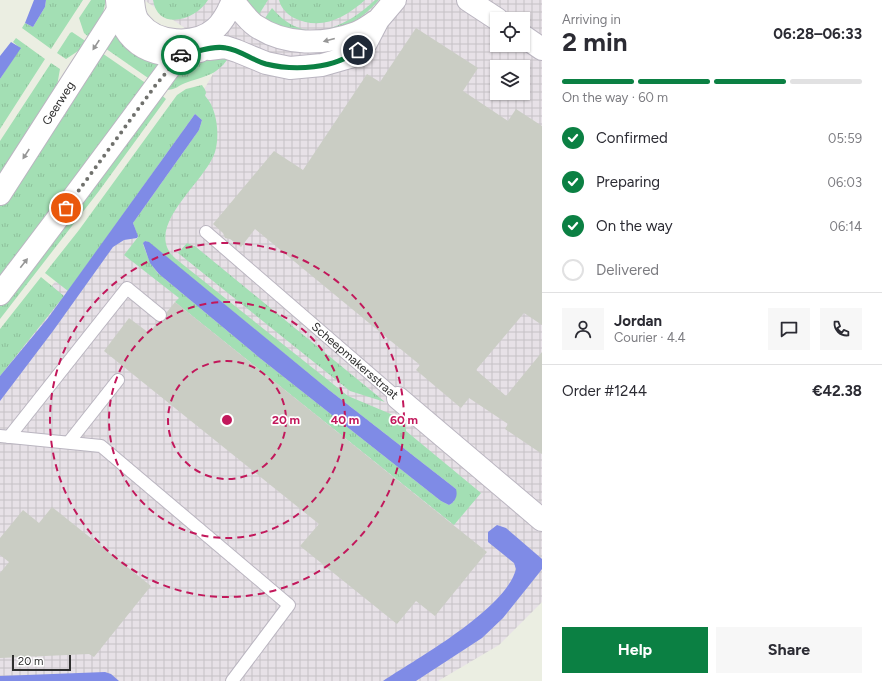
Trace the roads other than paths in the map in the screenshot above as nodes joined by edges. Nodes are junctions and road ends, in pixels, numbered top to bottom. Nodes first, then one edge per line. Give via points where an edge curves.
1 (233, 0) edge
2 (395, 0) edge
3 (468, 0) edge
4 (122, 4) edge
5 (490, 14) edge
6 (378, 20) junction
7 (530, 41) edge
8 (193, 48) junction
9 (542, 49) edge
10 (0, 194) edge
11 (206, 232) dead end
12 (0, 294) edge
13 (160, 315) dead end
14 (118, 380) dead end
15 (398, 398) joint
16 (5, 436) edge
17 (69, 442) junction
18 (542, 520) edge
19 (232, 681) edge

6 -> 1 street via 356,33 324,41 301,42 274,36 254,25
1 - 8 street via 216,29
2 - 6 street
3 - 5 street
4 - 8 street via 155,36
4 -> 10 street, Geerweg
6 - 8 street via 366,43 350,57 322,65 290,68 266,63 224,47
7 - 9 street
12 -> 8 street via 94,172 155,86
11 - 15 lane, Scheepmakersstraat
13 - 16 lane via 127,288
14 - 17 lane
15 - 18 street, Scheepmakersstraat
16 - 17 lane
17 - 19 lane via 101,446 289,605

